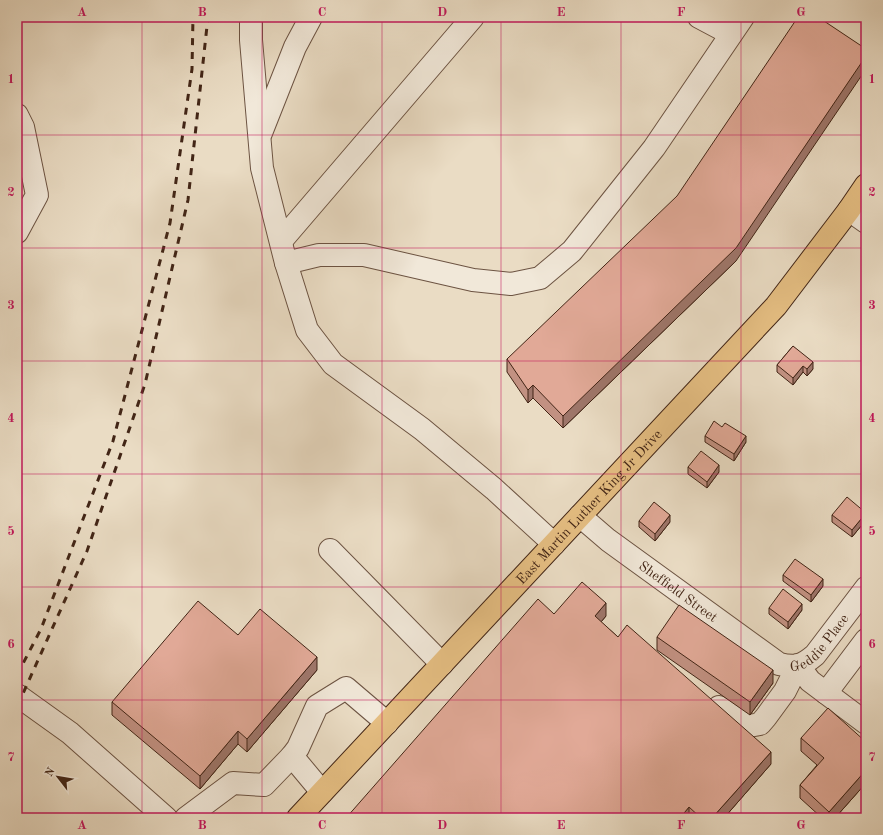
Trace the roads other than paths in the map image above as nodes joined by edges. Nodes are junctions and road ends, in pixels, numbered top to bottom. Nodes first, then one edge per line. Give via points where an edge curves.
1 (252, 17) edge
2 (311, 17) edge
3 (473, 17) edge
4 (699, 17) edge
5 (737, 26) edge
6 (17, 115) edge
7 (260, 138) junction
8 (866, 185) edge
9 (858, 216) edge
10 (17, 232) edge
11 (281, 241) junction
12 (286, 263) junction
13 (580, 516) junction
14 (554, 544) junction
15 (330, 550) dead end
16 (866, 588) edge
17 (866, 640) edge
18 (442, 664) junction
19 (789, 665) junction
20 (826, 693) junction
21 (17, 695) edge
22 (719, 707) edge
23 (387, 723) junction
24 (866, 723) edge
25 (292, 756) junction
26 (322, 792) junction
27 (166, 818) edge
28 (186, 818) edge
29 (298, 818) edge

1 - 7 street via 251,40
2 - 7 street via 295,47
3 - 11 street
4 - 5 street
5 - 12 street via 654,148 572,251 540,278 511,284 473,280 364,255 319,255
6 - 10 street via 23,127 37,196
7 - 11 street via 262,168
8 - 9 main road, East Martin Luther King Jr Drive
9 - 13 main road, East Martin Luther King Jr Drive
11 - 12 street
12 - 14 street via 307,330 333,364 422,429 494,489
13 - 14 main road, East Martin Luther King Jr Drive
13 - 19 street, Sheffield Street via 608,540
14 - 18 main road, East Martin Luther King Jr Drive
15 - 18 street
16 - 19 street, Geddie Place via 815,654 807,661
17 - 20 street
18 - 23 main road, East Martin Luther King Jr Drive
19 - 20 street, Sheffield Street
19 - 22 street via 785,691 760,724 749,726
20 - 24 street, Sheffield Street
21 - 27 street via 70,733
23 - 25 street via 346,688 317,706
23 - 26 main road, East Martin Luther King Jr Drive
25 - 26 street
25 - 28 street via 264,785 233,782
26 - 29 main road, East Martin Luther King Jr Drive

